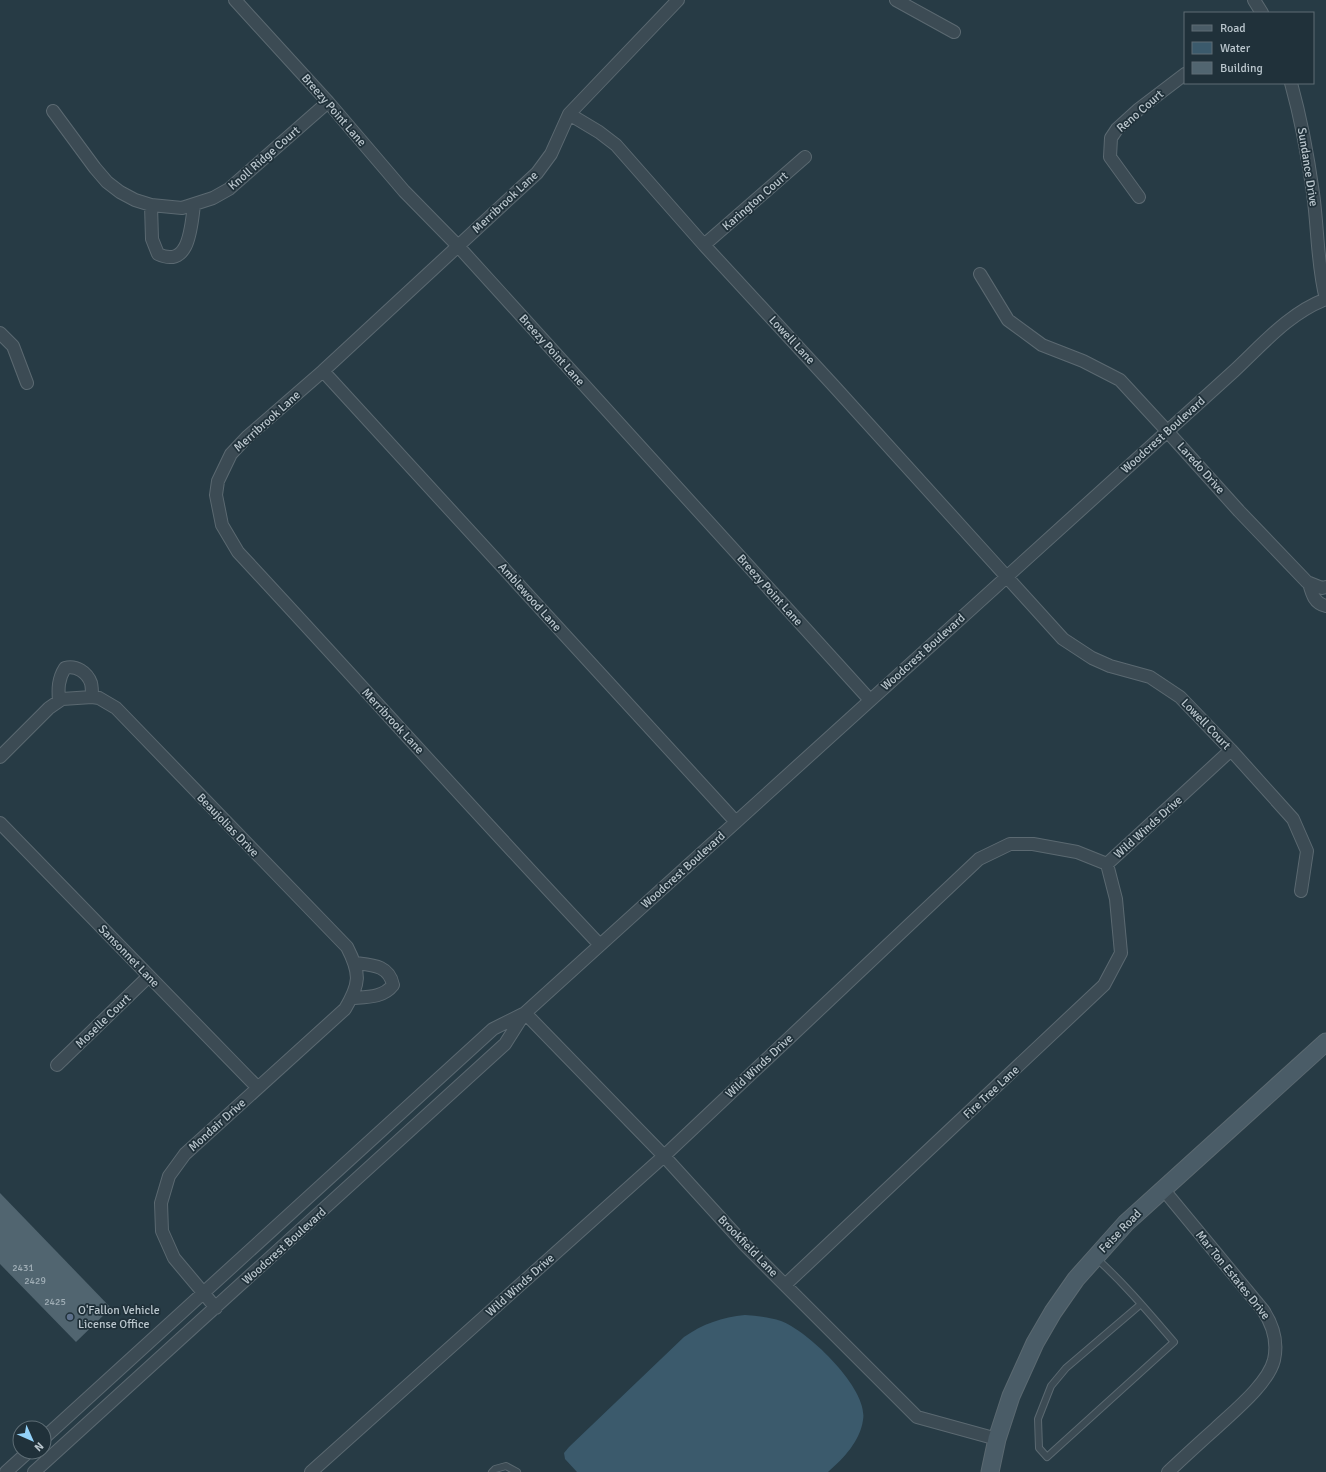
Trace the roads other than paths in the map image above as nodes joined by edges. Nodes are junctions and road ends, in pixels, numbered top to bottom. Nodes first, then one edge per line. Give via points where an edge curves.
1 (235, 0) edge
2 (678, 0) edge
3 (896, 0) edge
4 (1254, 0) edge
5 (1261, 12) edge
6 (954, 32) dead end
7 (1184, 75) edge
8 (1291, 84) edge
9 (328, 102) junction
10 (53, 111) dead end
11 (569, 114) junction
12 (805, 157) dead end
13 (1139, 197) dead end
14 (151, 205) junction
15 (194, 205) junction
16 (704, 245) junction
17 (458, 246) junction
18 (980, 274) dead end
19 (1326, 299) edge
20 (0, 333) edge
21 (323, 371) junction
22 (27, 383) dead end
23 (1167, 430) junction
24 (1006, 577) junction
25 (1310, 583) junction
26 (1326, 587) edge
27 (1326, 606) edge
28 (92, 697) junction
29 (870, 700) junction
30 (59, 701) junction
31 (1231, 750) junction
32 (0, 756) edge
33 (736, 822) junction
34 (0, 823) edge
35 (1107, 864) junction
36 (1301, 891) dead end
37 (600, 945) junction
38 (355, 963) junction
39 (148, 976) junction
40 (352, 998) junction
41 (525, 1013) junction
42 (1326, 1042) edge
43 (57, 1065) dead end
44 (258, 1088) junction
45 (664, 1156) junction
46 (1163, 1189) junction
47 (1095, 1257) junction
48 (785, 1285) junction
49 (202, 1293) junction
50 (1141, 1304) junction
51 (216, 1308) junction
52 (52, 1431) edge
53 (997, 1439) junction
54 (19, 1460) edge
55 (6, 1472) edge
56 (34, 1472) edge
57 (311, 1472) edge
58 (492, 1472) edge
59 (517, 1472) edge
60 (990, 1472) edge
61 (1168, 1472) edge

1 - 9 street, Breezy Point Lane
2 - 11 street, Merribrook Lane
3 - 6 street
4 - 5 street
7 - 13 street, Reno Court via 1139,109 1111,138 1110,157
8 - 19 street, Sundance Drive via 1313,193 1322,284
9 - 15 street, Knoll Ridge Court via 229,189
9 - 17 street, Breezy Point Lane via 404,191
10 - 14 street, Knoll Ridge Court via 108,182 120,192
11 - 16 street, Lowell Lane via 616,145
11 - 17 street, Merribrook Lane via 551,154 537,173
12 - 16 street, Karington Court
14 - 15 street, Knoll Ridge Court via 182,208
14 - 15 street via 152,239 158,254 165,257 177,256 184,250 189,237
16 - 24 street, Lowell Lane
17 - 21 street, Merribrook Lane
17 - 29 street, Breezy Point Lane
18 - 23 street, Laredo Drive via 1008,320 1042,345 1083,361 1120,380
19 - 23 street, Woodcrest Boulevard via 1291,317
20 - 22 street via 13,346
21 - 33 street, Amblewood Lane
21 - 37 street, Merribrook Lane via 231,454 218,481 216,495 222,525 238,552
23 - 24 street, Woodcrest Boulevard
23 - 25 street, Laredo Drive via 1239,511
24 - 29 street, Woodcrest Boulevard
24 - 31 street, Lowell Court via 1063,640 1110,666 1150,678 1180,697
25 - 26 street
25 - 27 street, Laredo Drive via 1314,599
28 - 30 street, Beaujolias Drive
28 - 30 street via 91,683 84,673 71,666 65,668 60,678
28 - 38 street, Beaujolias Drive via 116,708 347,947
29 - 33 street, Woodcrest Boulevard
30 - 32 street, Beaujolias Drive
31 - 35 street, Wild Winds Drive
31 - 36 street, Lowell Court via 1293,819 1307,851
33 - 37 street, Woodcrest Boulevard
34 - 39 street, Sansonnet Lane
35 - 45 street, Wild Winds Drive via 1077,852 1033,844 1010,844 979,859
35 - 48 street, Fire Tree Lane via 1116,899 1120,953 1104,985
37 - 41 street, Woodcrest Boulevard
38 - 40 street, Mondair Drive via 358,981
38 - 40 street via 375,965 392,977 394,985 389,991 376,996
39 - 43 street, Moselle Court
39 - 44 street, Sansonnet Lane
40 - 44 street, Mondair Drive via 345,1009
41 - 45 street, Brookfield Lane
41 - 49 street, Woodcrest Boulevard via 494,1029
41 - 51 street, Woodcrest Boulevard via 505,1044
42 - 46 main road, Feise Road
44 - 49 street, Mondair Drive via 185,1154 169,1176 160,1203 162,1231 174,1258
45 - 48 street, Brookfield Lane
45 - 57 street, Wild Winds Drive
46 - 47 main road, Feise Road via 1126,1223
46 - 61 street, Mar Ton Estates Drive via 1263,1310 1274,1332 1275,1349 1274,1361 1267,1375 1249,1398
47 - 50 lane
47 - 53 main road, Feise Road via 1076,1279 1034,1343 1011,1396
48 - 53 street, Brookfield Lane via 917,1417
49 - 51 street, Mondair Drive
49 - 52 street, Woodcrest Boulevard
50 - 50 lane via 1174,1342 1047,1457 1039,1448 1038,1419 1051,1386 1066,1368
51 - 56 street, Woodcrest Boulevard
53 - 60 main road, Feise Road
54 - 55 street
58 - 59 lane via 506,1466

